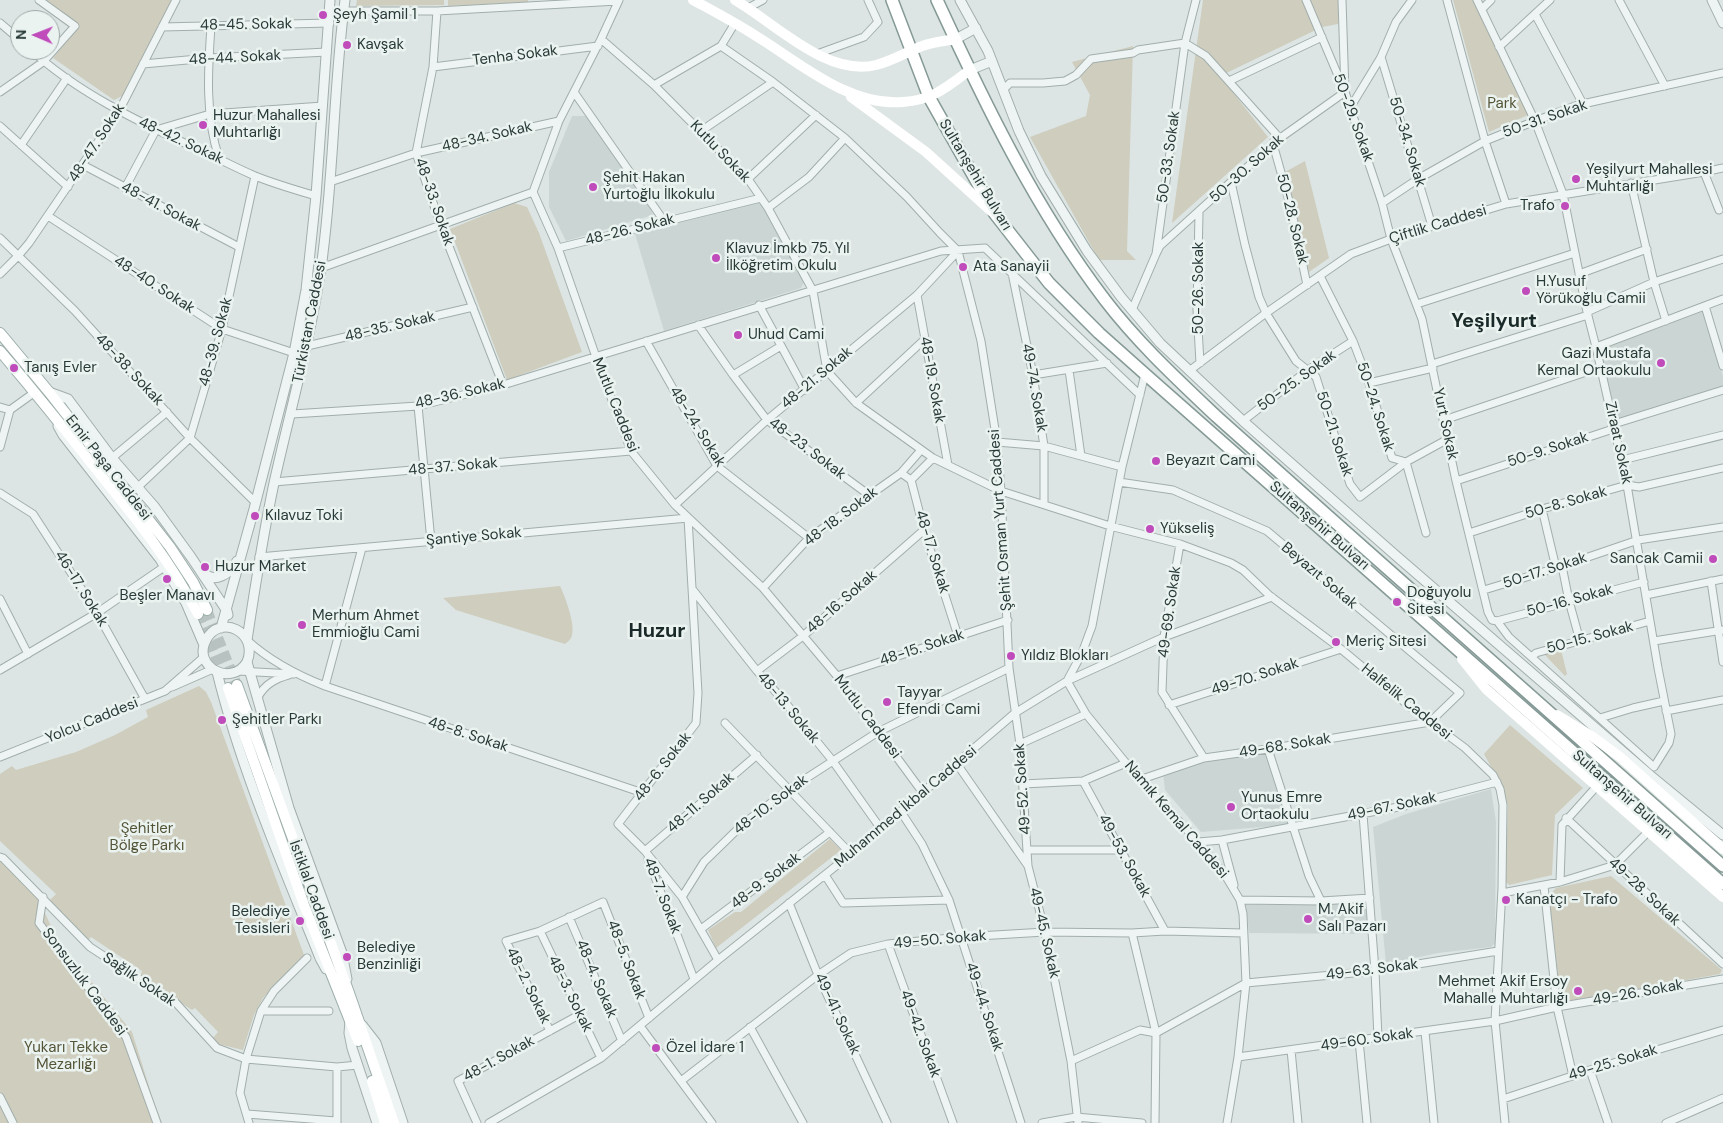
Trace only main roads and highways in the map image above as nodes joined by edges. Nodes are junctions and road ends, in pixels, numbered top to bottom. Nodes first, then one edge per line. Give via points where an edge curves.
1 (693, 0) edge
2 (735, 0) edge
3 (892, 0) edge
4 (937, 0) edge
5 (956, 39) junction
6 (910, 52) junction
7 (970, 70) junction
8 (838, 87) junction
9 (929, 97) junction
10 (995, 214) junction
11 (0, 333) edge
12 (0, 351) edge
13 (233, 686) tunnel mouth
14 (1540, 705) junction
15 (1600, 782) junction
16 (1723, 849) edge
17 (1723, 866) edge
18 (1723, 884) edge
19 (1723, 897) edge
20 (354, 1019) junction
21 (385, 1123) edge
22 (394, 1123) edge

1 - 8 main road
2 - 6 main road via 816,55 838,64 858,67 882,64
3 - 6 highway, Sultanşehir Bulvarı
4 - 5 highway, Sultanşehir Bulvarı
5 - 6 main road
5 - 7 highway, Sultanşehir Bulvarı
6 - 9 highway, Sultanşehir Bulvarı
7 - 9 main road via 948,88
7 - 14 highway, Sultanşehir Bulvarı via 1016,163 1059,235 1106,301 1146,348 1239,436
8 - 9 main road via 889,102
8 - 10 main road via 926,152
9 - 10 highway, Sultanşehir Bulvarı
10 - 15 highway, Sultanşehir Bulvarı via 1049,283 1099,333 1449,642
11 - 12 main road, Emir Paşa Caddesi via 170,548 193,582 202,612 163,554
13 - 20 main road, İstiklal Caddesi
14 - 16 main road, Sultanşehir Bulvarı via 1613,752
14 - 17 highway, Sultanşehir Bulvarı
15 - 18 highway, Sultanşehir Bulvarı
15 - 19 main road via 1648,832
20 - 21 main road, İstiklal Caddesi
20 - 22 main road, İstiklal Caddesi

